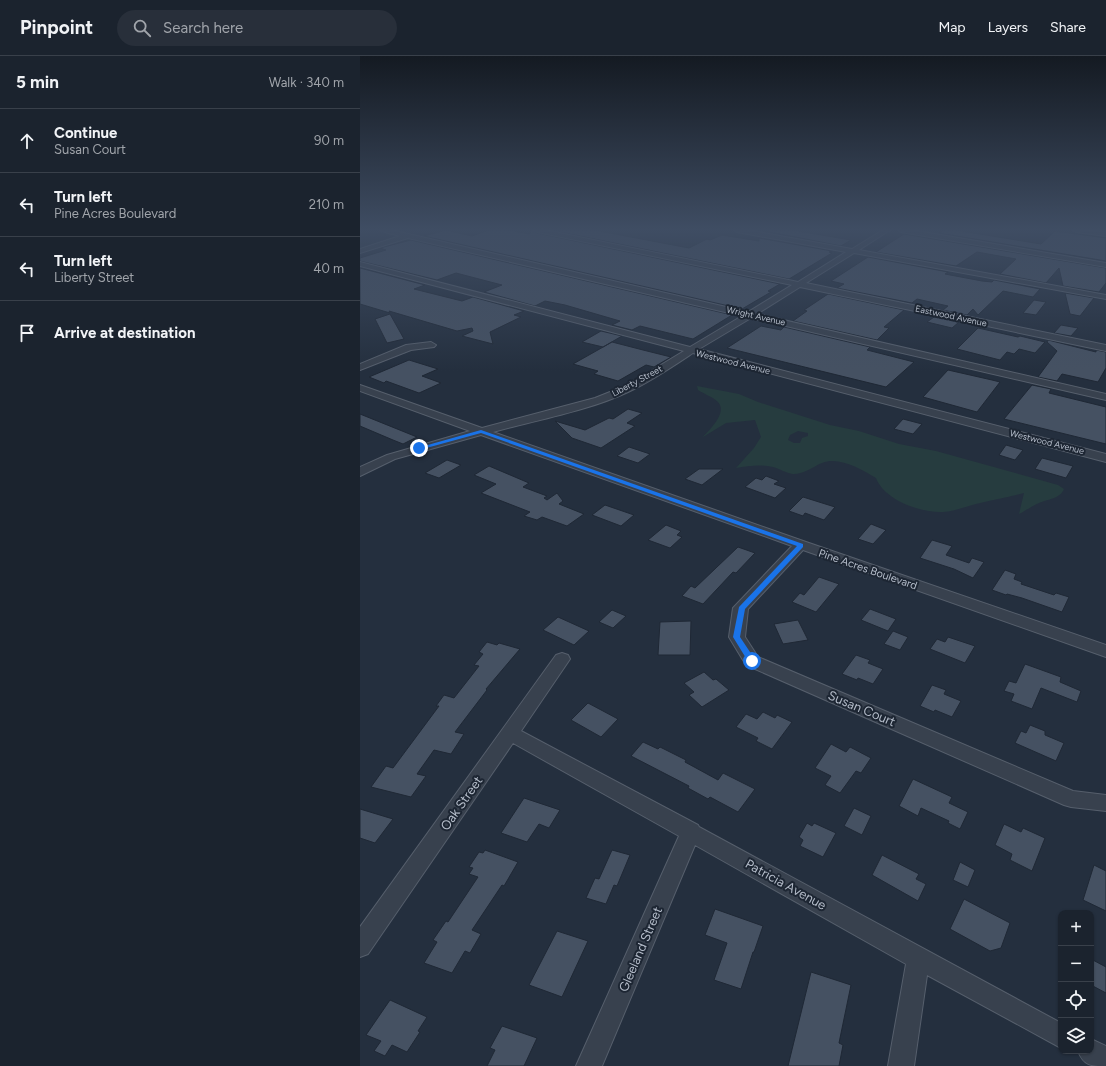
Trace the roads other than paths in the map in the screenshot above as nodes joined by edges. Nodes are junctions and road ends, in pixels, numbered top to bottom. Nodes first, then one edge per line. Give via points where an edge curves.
1 (410, 277) edge
2 (588, 277) edge
3 (767, 277) edge
4 (812, 277) edge
5 (995, 277) edge
6 (800, 284) junction
7 (1106, 297) edge
8 (750, 315) junction
9 (431, 345) dead end
10 (1106, 348) edge
11 (690, 351) junction
12 (360, 367) edge
13 (360, 388) edge
14 (1106, 397) edge
15 (481, 432) junction
16 (1106, 458) edge
17 (360, 472) edge
18 (801, 545) junction
19 (1106, 652) edge
20 (562, 659) dead end
21 (510, 732) junction
22 (1106, 803) edge
23 (691, 831) junction
24 (360, 946) edge
25 (918, 959) junction
26 (1058, 1034) edge
27 (1094, 1053) edge
28 (1106, 1060) edge
29 (589, 1066) edge
30 (901, 1066) edge

1 - 11 street, Westwood Avenue
2 - 8 street, Wright Avenue
3 - 6 street, Eastwood Avenue
4 - 6 street, Liberty Street
5 - 7 street
6 - 8 street, Liberty Street
6 - 10 street, Eastwood Avenue
8 - 11 street, Liberty Street
8 - 14 street, Wright Avenue
9 - 12 street via 409,347
11 - 15 street, Liberty Street via 646,379 599,400
11 - 16 street, Westwood Avenue
13 - 15 street, Pine Acres Boulevard
15 - 17 street, Liberty Street via 405,452
15 - 18 street, Pine Acres Boulevard
18 - 19 street, Pine Acres Boulevard
18 - 22 street, Susan Court via 742,608 737,637 752,661 1071,799
20 - 21 street, Oak Street
21 - 23 street, Patricia Avenue
21 - 24 street, Oak Street
23 - 25 street, Patricia Avenue
23 - 29 street, Gleeland Street
25 - 26 street, Patricia Avenue
25 - 30 street
27 - 28 street

